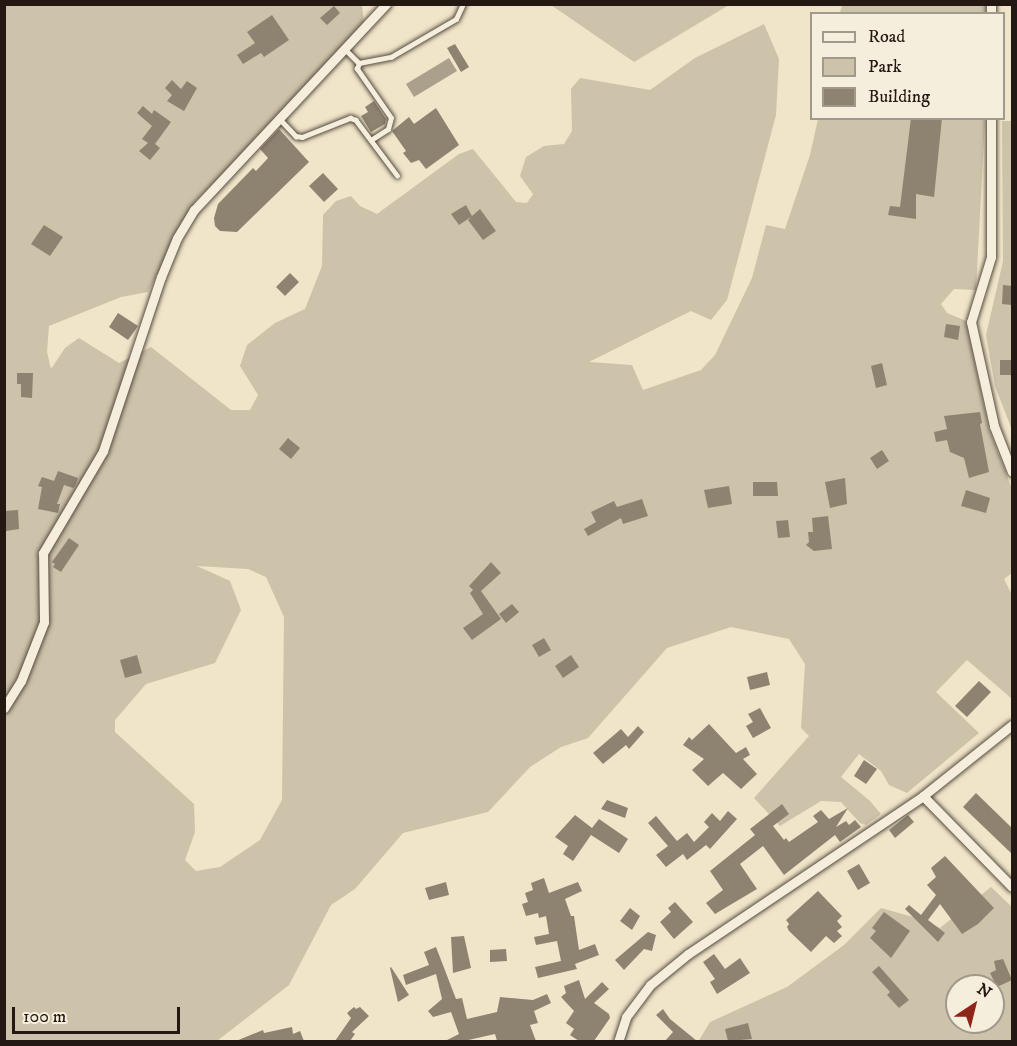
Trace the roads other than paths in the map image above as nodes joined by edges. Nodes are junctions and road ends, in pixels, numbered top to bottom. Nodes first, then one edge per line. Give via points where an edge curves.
1 (386, 4) edge
2 (463, 4) edge
3 (344, 48) junction
4 (358, 63) junction
5 (279, 118) junction
6 (991, 120) edge
7 (371, 140) junction
8 (397, 175) dead end
9 (1012, 472) edge
10 (4, 708) edge
11 (1012, 725) edge
12 (923, 796) junction
13 (1012, 887) edge
14 (618, 1041) edge

1 - 3 street
2 - 4 lane via 456,19 391,57
3 - 4 lane
3 - 5 street
4 - 7 lane via 357,69 391,118 388,129
5 - 7 lane via 296,136 302,137 350,118
5 - 10 street via 194,210 177,238 104,451 43,553 44,622 21,681
6 - 9 street via 991,257 971,322 994,426
7 - 8 lane
11 - 12 street
12 - 13 street
12 - 14 street via 688,954 650,985 626,1017

